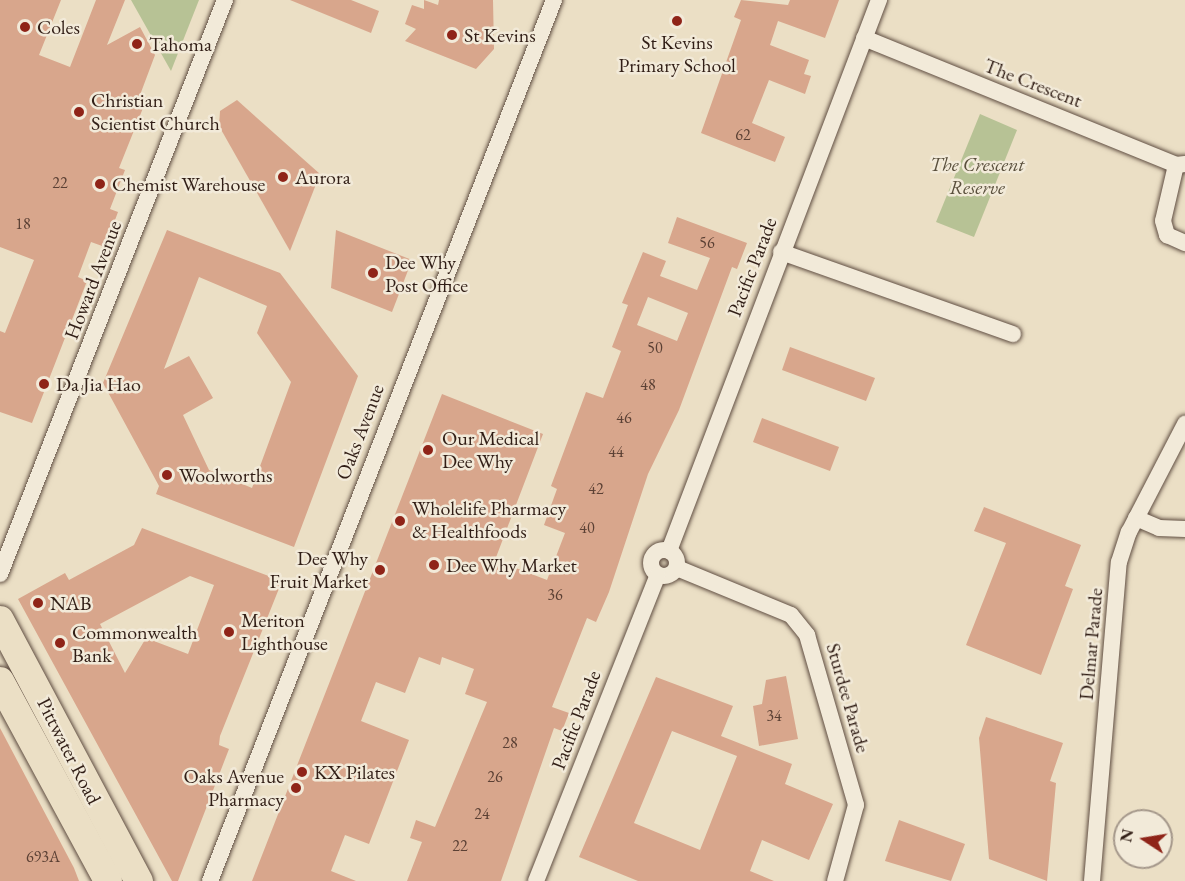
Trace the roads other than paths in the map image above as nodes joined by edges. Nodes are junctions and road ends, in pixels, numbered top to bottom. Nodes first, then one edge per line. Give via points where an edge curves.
1 (225, 0) edge
2 (554, 0) edge
3 (879, 0) edge
4 (864, 38) junction
5 (1180, 164) edge
6 (1185, 243) edge
7 (781, 252) junction
8 (1013, 334) dead end
9 (1185, 424) edge
10 (1136, 518) junction
11 (1185, 529) edge
12 (669, 551) junction
13 (677, 568) junction
14 (0, 574) edge
15 (658, 575) junction
16 (0, 620) edge
17 (0, 681) edge
18 (108, 881) edge
19 (139, 881) edge
20 (210, 881) edge
21 (536, 881) edge
22 (835, 881) edge
23 (1092, 881) edge

1 - 14 street, Howard Avenue
2 - 20 street, Oaks Avenue
3 - 4 street, Pacific Parade
4 - 5 street, The Crescent
4 - 7 street, Pacific Parade
5 - 6 street via 1162,221 1167,235
7 - 8 street
7 - 12 street, Pacific Parade
9 - 10 street, Delmar Parade
10 - 11 street via 1159,528
10 - 23 street, Delmar Parade via 1119,562
12 - 13 street
12 - 15 street, Pacific Parade via 651,560
13 - 15 street via 671,575
13 - 22 street, Sturdee Parade via 791,615 807,635 856,805
15 - 21 street, Pacific Parade
16 - 19 highway, Pittwater Road
17 - 18 highway, Pittwater Road

